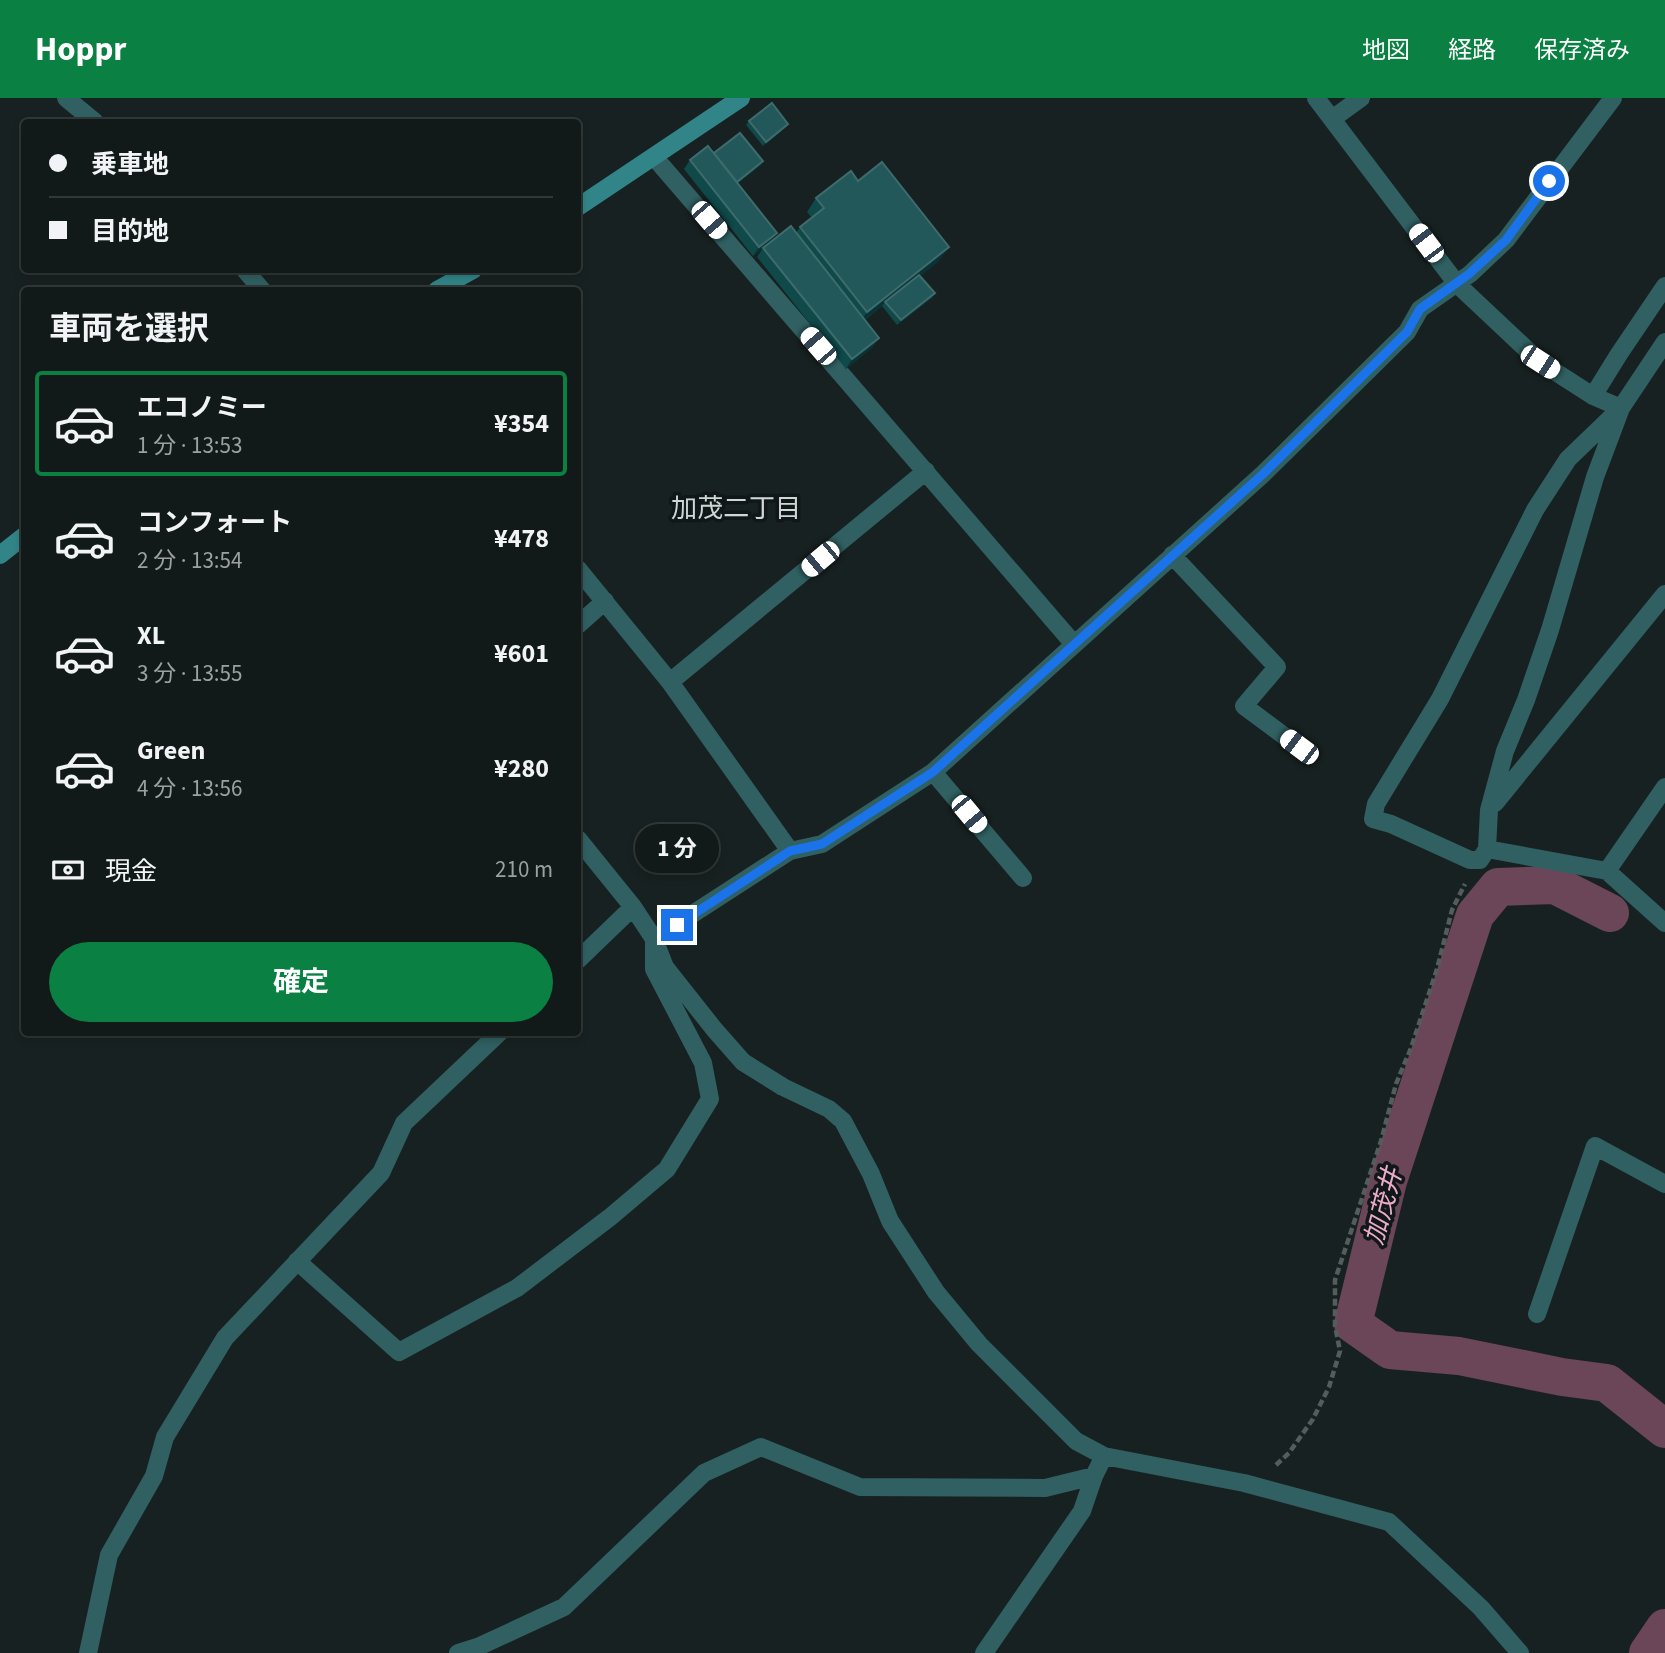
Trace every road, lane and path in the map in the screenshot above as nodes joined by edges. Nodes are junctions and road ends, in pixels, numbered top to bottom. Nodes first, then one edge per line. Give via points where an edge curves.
1 (66, 98) edge
2 (741, 98) edge
3 (1316, 98) edge
4 (1361, 98) edge
5 (1613, 98) edge
6 (91, 119) edge
7 (1332, 119) junction
8 (655, 158) junction
9 (581, 205) edge
10 (248, 273) edge
11 (468, 273) edge
12 (1457, 284) junction
13 (1665, 286) edge
14 (259, 287) edge
15 (442, 287) edge
16 (1665, 342) edge
17 (1593, 397) junction
18 (1621, 408) junction
19 (926, 471) junction
20 (21, 538) edge
21 (0, 555) edge
22 (1172, 555) junction
23 (581, 573) edge
24 (1665, 594) edge
25 (605, 601) junction
26 (581, 622) edge
27 (1073, 643) junction
28 (670, 682) junction
29 (1299, 747) dead end
30 (933, 772) junction
31 (1665, 787) edge
32 (1489, 810) junction
33 (581, 843) edge
34 (790, 851) junction
35 (1484, 855) junction
36 (1607, 871) junction
37 (1023, 878) dead end
38 (633, 907) junction
39 (1665, 923) edge
40 (654, 939) junction
41 (581, 957) edge
42 (496, 1036) edge
43 (1665, 1184) edge
44 (297, 1261) junction
45 (1537, 1314) dead end
46 (1104, 1456) junction
47 (1094, 1476) junction
48 (1244, 1483) junction
49 (88, 1653) edge
50 (458, 1653) edge
51 (984, 1653) edge
52 (1520, 1653) edge

1 - 6 street
2 - 8 main road
3 - 7 street
4 - 7 street
5 - 12 street via 1506,240
7 - 12 street
8 - 9 main road
8 - 19 street
10 - 14 street
11 - 15 main road
12 - 17 street via 1540,362
12 - 22 street via 1420,309 1407,332 1388,351 1263,474
13 - 17 street
16 - 18 street
17 - 18 street
18 - 32 street
18 - 35 street via 1568,459 1535,510 1440,699 1376,804 1373,819 1470,860
19 - 27 street
19 - 28 street
20 - 21 main road
22 - 27 street
22 - 29 street via 1277,667 1244,706
23 - 25 street
24 - 32 street
25 - 26 street
25 - 28 street
27 - 30 street
28 - 34 street
30 - 34 street via 822,844
30 - 37 street
31 - 36 street
32 - 35 street
33 - 38 street
34 - 40 street
35 - 36 street
35 - 48 path via 1452,910 1335,1280 1340,1351 1329,1387 1289,1453 1270,1470
36 - 39 street
38 - 40 street
38 - 41 street
40 - 44 street via 654,969 703,1063 710,1099 667,1169 517,1288 399,1352
40 - 46 street via 665,967 743,1062 843,1121 890,1220 936,1292 1027,1394 1076,1441
42 - 44 street via 404,1123 381,1173
43 - 45 street via 1595,1146
44 - 49 street via 225,1338 166,1437 154,1476 109,1555
46 - 47 street
46 - 48 street
47 - 50 street via 1045,1488 860,1488 761,1447 704,1473 564,1607
47 - 51 street via 1082,1511
48 - 52 street via 1390,1522

